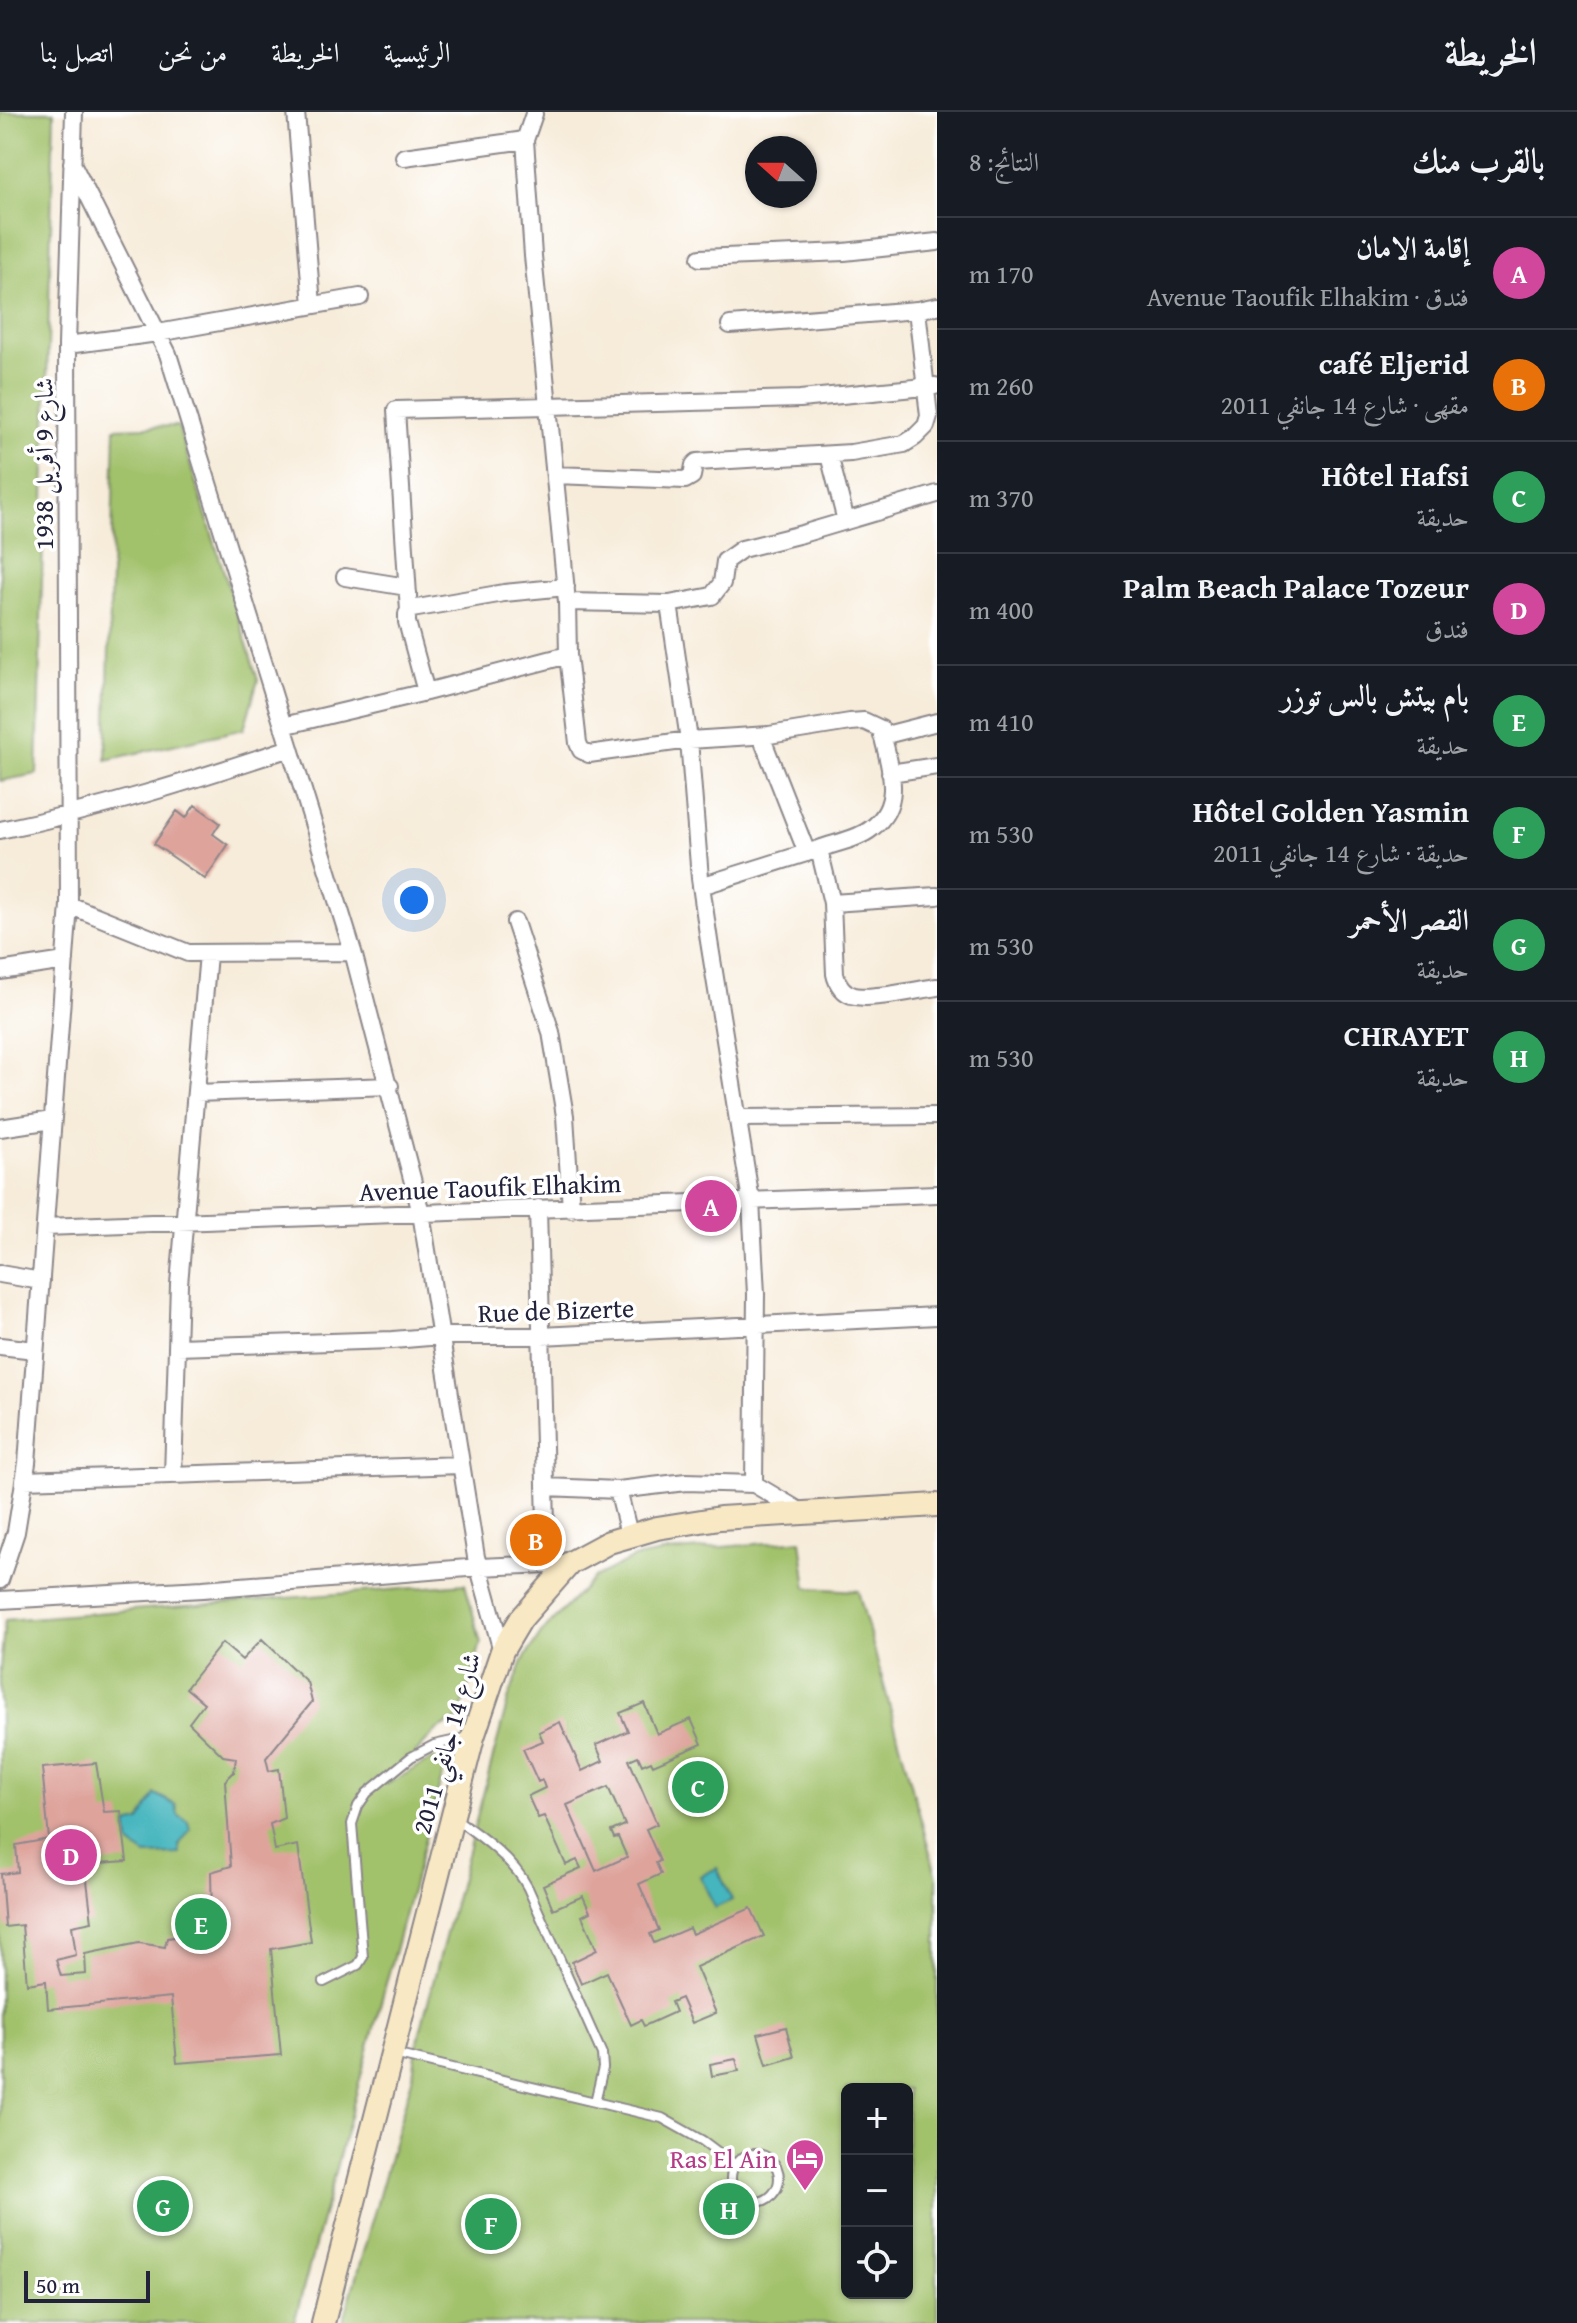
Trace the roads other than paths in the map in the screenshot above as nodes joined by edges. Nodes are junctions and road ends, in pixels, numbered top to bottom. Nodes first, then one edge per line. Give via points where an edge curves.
1 (74, 112) edge
2 (296, 112) edge
3 (539, 113) edge
4 (525, 140) junction
5 (404, 157) dead end
6 (72, 163) junction
7 (937, 242) edge
8 (700, 258) dead end
9 (360, 297) dead end
10 (312, 305) junction
11 (937, 306) edge
12 (917, 310) junction
13 (730, 325) dead end
14 (158, 333) junction
15 (67, 345) junction
16 (932, 387) edge
17 (548, 406) junction
18 (829, 455) junction
19 (555, 475) junction
20 (937, 494) edge
21 (846, 521) junction
22 (345, 577) dead end
23 (407, 587) junction
24 (567, 595) junction
25 (669, 604) junction
26 (409, 611) junction
27 (568, 655) junction
28 (426, 692) junction
29 (937, 722) edge
30 (283, 726) junction
31 (761, 736) junction
32 (882, 736) junction
33 (689, 740) junction
34 (290, 748) junction
35 (937, 766) edge
36 (890, 773) junction
37 (67, 816) junction
38 (0, 830) edge
39 (813, 851) junction
40 (701, 886) junction
41 (937, 896) edge
42 (832, 903) junction
43 (69, 905) junction
44 (515, 922) dead end
45 (353, 952) junction
46 (208, 954) junction
47 (65, 961) junction
48 (0, 971) edge
49 (937, 987) edge
50 (390, 1086) junction
51 (196, 1093) junction
52 (937, 1116) edge
53 (739, 1118) junction
54 (52, 1120) junction
55 (0, 1128) edge
56 (937, 1194) edge
57 (751, 1201) junction
58 (538, 1208) junction
59 (571, 1209) junction
60 (421, 1213) junction
61 (185, 1221) junction
62 (45, 1227) junction
63 (0, 1274) edge
64 (41, 1281) junction
65 (937, 1316) edge
66 (755, 1325) junction
67 (441, 1336) junction
68 (541, 1336) junction
69 (0, 1346) edge
70 (177, 1347) junction
71 (35, 1350) junction
72 (460, 1465) junction
73 (173, 1475) junction
74 (24, 1480) junction
75 (754, 1484) junction
76 (546, 1487) junction
77 (618, 1490) junction
78 (937, 1505) edge
79 (803, 1513) junction
80 (629, 1534) junction
81 (558, 1564) junction
82 (480, 1567) junction
83 (0, 1580) edge
84 (0, 1600) edge
85 (502, 1651) junction
86 (473, 1737) junction
87 (452, 1817) junction
88 (324, 1982) dead end
89 (394, 2054) junction
90 (595, 2102) junction
91 (735, 2165) junction
92 (323, 2323) edge

1 - 6 street, شارع 9 أفريل 1938
2 - 10 street
3 - 4 street
4 - 5 street
4 - 17 street
6 - 14 street
6 - 15 street, شارع 9 أفريل 1938
7 - 8 street
9 - 10 street
10 - 14 street
11 - 12 street
12 - 13 street
12 - 16 street
14 - 15 street
14 - 30 street
15 - 37 street, شارع 9 أفريل 1938
16 - 17 street via 800,399
16 - 18 street via 926,426 915,437 904,444
17 - 19 street
17 - 23 street via 396,410
18 - 19 street via 697,462 685,480
18 - 21 street
19 - 24 street
20 - 21 street
21 - 25 street via 742,549 725,561 722,583 712,596
22 - 23 street
23 - 26 street
24 - 25 street
24 - 26 street via 504,593
24 - 27 street
25 - 33 street
26 - 28 street via 407,622
27 - 28 street
27 - 33 street via 581,750 598,754
28 - 30 street
29 - 32 street
30 - 34 street
31 - 32 street via 864,721 881,729
31 - 33 street
31 - 39 street
32 - 36 street
33 - 40 street
34 - 37 street
34 - 45 street
35 - 36 street
36 - 39 street via 892,800 875,826
37 - 38 street
37 - 43 street, شارع 9 أفريل 1938
39 - 40 street
39 - 42 street
40 - 53 street
41 - 42 street
42 - 49 street via 835,974 845,992 868,996
43 - 46 street via 188,953
43 - 47 street, شارع 9 أفريل 1938
44 - 59 street via 551,1032 565,1116
45 - 46 street
45 - 50 street
46 - 51 street
47 - 48 street
47 - 54 street, شارع 9 أفريل 1938
50 - 51 street
50 - 60 street
51 - 61 street
52 - 53 street
53 - 57 street
54 - 55 street
54 - 62 street, شارع 9 أفريل 1938
56 - 57 street, Avenue Taoufik Elhakim
57 - 59 street, Avenue Taoufik Elhakim
57 - 66 street
58 - 59 street, Avenue Taoufik Elhakim
58 - 60 street, Avenue Taoufik Elhakim
58 - 68 street
60 - 61 street, Avenue Taoufik Elhakim
60 - 67 street
61 - 62 street, Avenue Taoufik Elhakim
61 - 70 street
62 - 64 street, شارع 9 أفريل 1938
63 - 64 street
64 - 71 street, شارع 9 أفريل 1938
65 - 66 street, Rue de Bizerte
66 - 68 street, Rue de Bizerte
66 - 75 street
67 - 68 street, Rue de Bizerte
67 - 70 street, Rue de Bizerte
67 - 72 street
68 - 76 street
69 - 71 street
70 - 73 street
71 - 74 street, شارع 9 أفريل 1938
72 - 73 street
72 - 82 street
73 - 74 street
74 - 83 street, شارع 9 أفريل 1938 via 16,1532
75 - 77 street via 686,1482
75 - 79 street
76 - 77 street
76 - 81 street
77 - 80 street
78 - 79 main road, شارع 14 جانفي 2011
79 - 80 main road, شارع 14 جانفي 2011 via 707,1520
80 - 81 main road, شارع 14 جانفي 2011
81 - 82 street
81 - 85 main road, شارع 14 جانفي 2011
82 - 84 street
82 - 85 street
85 - 86 main road, شارع 14 جانفي 2011
86 - 87 main road, شارع 14 جانفي 2011
86 - 88 lane via 434,1745 411,1757 358,1806 352,1824 363,1957 358,1965
87 - 89 main road, شارع 14 جانفي 2011
87 - 90 lane via 521,1874 602,2054
89 - 90 lane
89 - 92 main road, شارع 14 جانفي 2011
90 - 91 lane via 662,2118
91 - 91 lane via 731,2181 740,2197 758,2202 774,2193 779,2175 770,2159 753,2154

